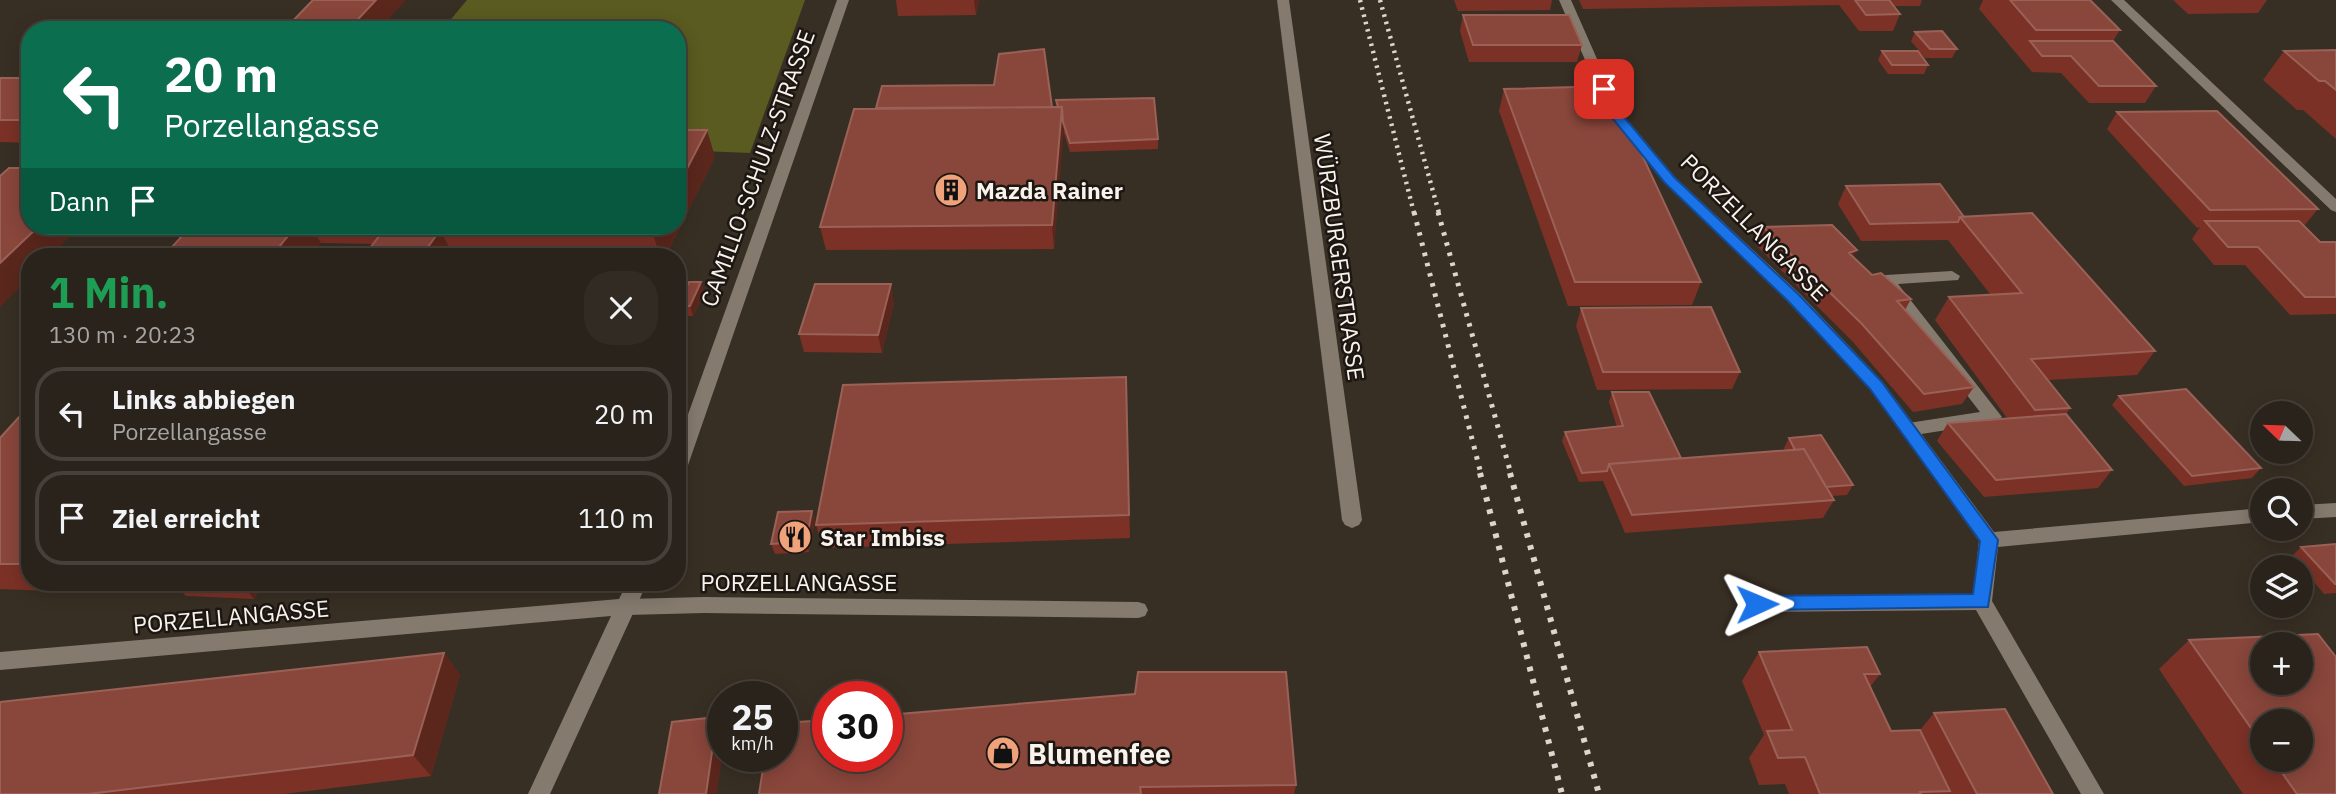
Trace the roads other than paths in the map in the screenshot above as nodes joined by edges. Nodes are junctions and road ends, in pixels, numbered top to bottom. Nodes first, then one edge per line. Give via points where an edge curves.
1 (844, 0) edge
2 (1283, 0) edge
3 (1565, 0) edge
4 (2117, 0) edge
5 (2336, 207) edge
6 (1952, 276) dead end
7 (1908, 429) junction
8 (686, 446) edge
9 (2336, 510) edge
10 (2313, 511) edge
11 (2250, 516) edge
12 (1352, 520) dead end
13 (1989, 540) junction
14 (634, 591) edge
15 (1982, 602) junction
16 (1757, 604) dead end
17 (627, 607) junction
18 (1138, 610) dead end
19 (0, 661) edge
20 (539, 794) edge
21 (2093, 794) edge

1 - 8 street, CAMILLO-SCHULZ-STRASSE
2 - 12 street, WÜRZBURGERSTRASSE
3 - 7 street, PORZELLANGASSE via 1614,112 1670,180 1794,298 1876,385
4 - 5 street
6 - 7 street via 1886,280 1993,417
7 - 13 street, PORZELLANGASSE
9 - 10 street
11 - 13 street
13 - 15 street
14 - 17 street
15 - 16 street
15 - 21 street
17 - 18 street, PORZELLANGASSE
17 - 19 street, PORZELLANGASSE
17 - 20 street

